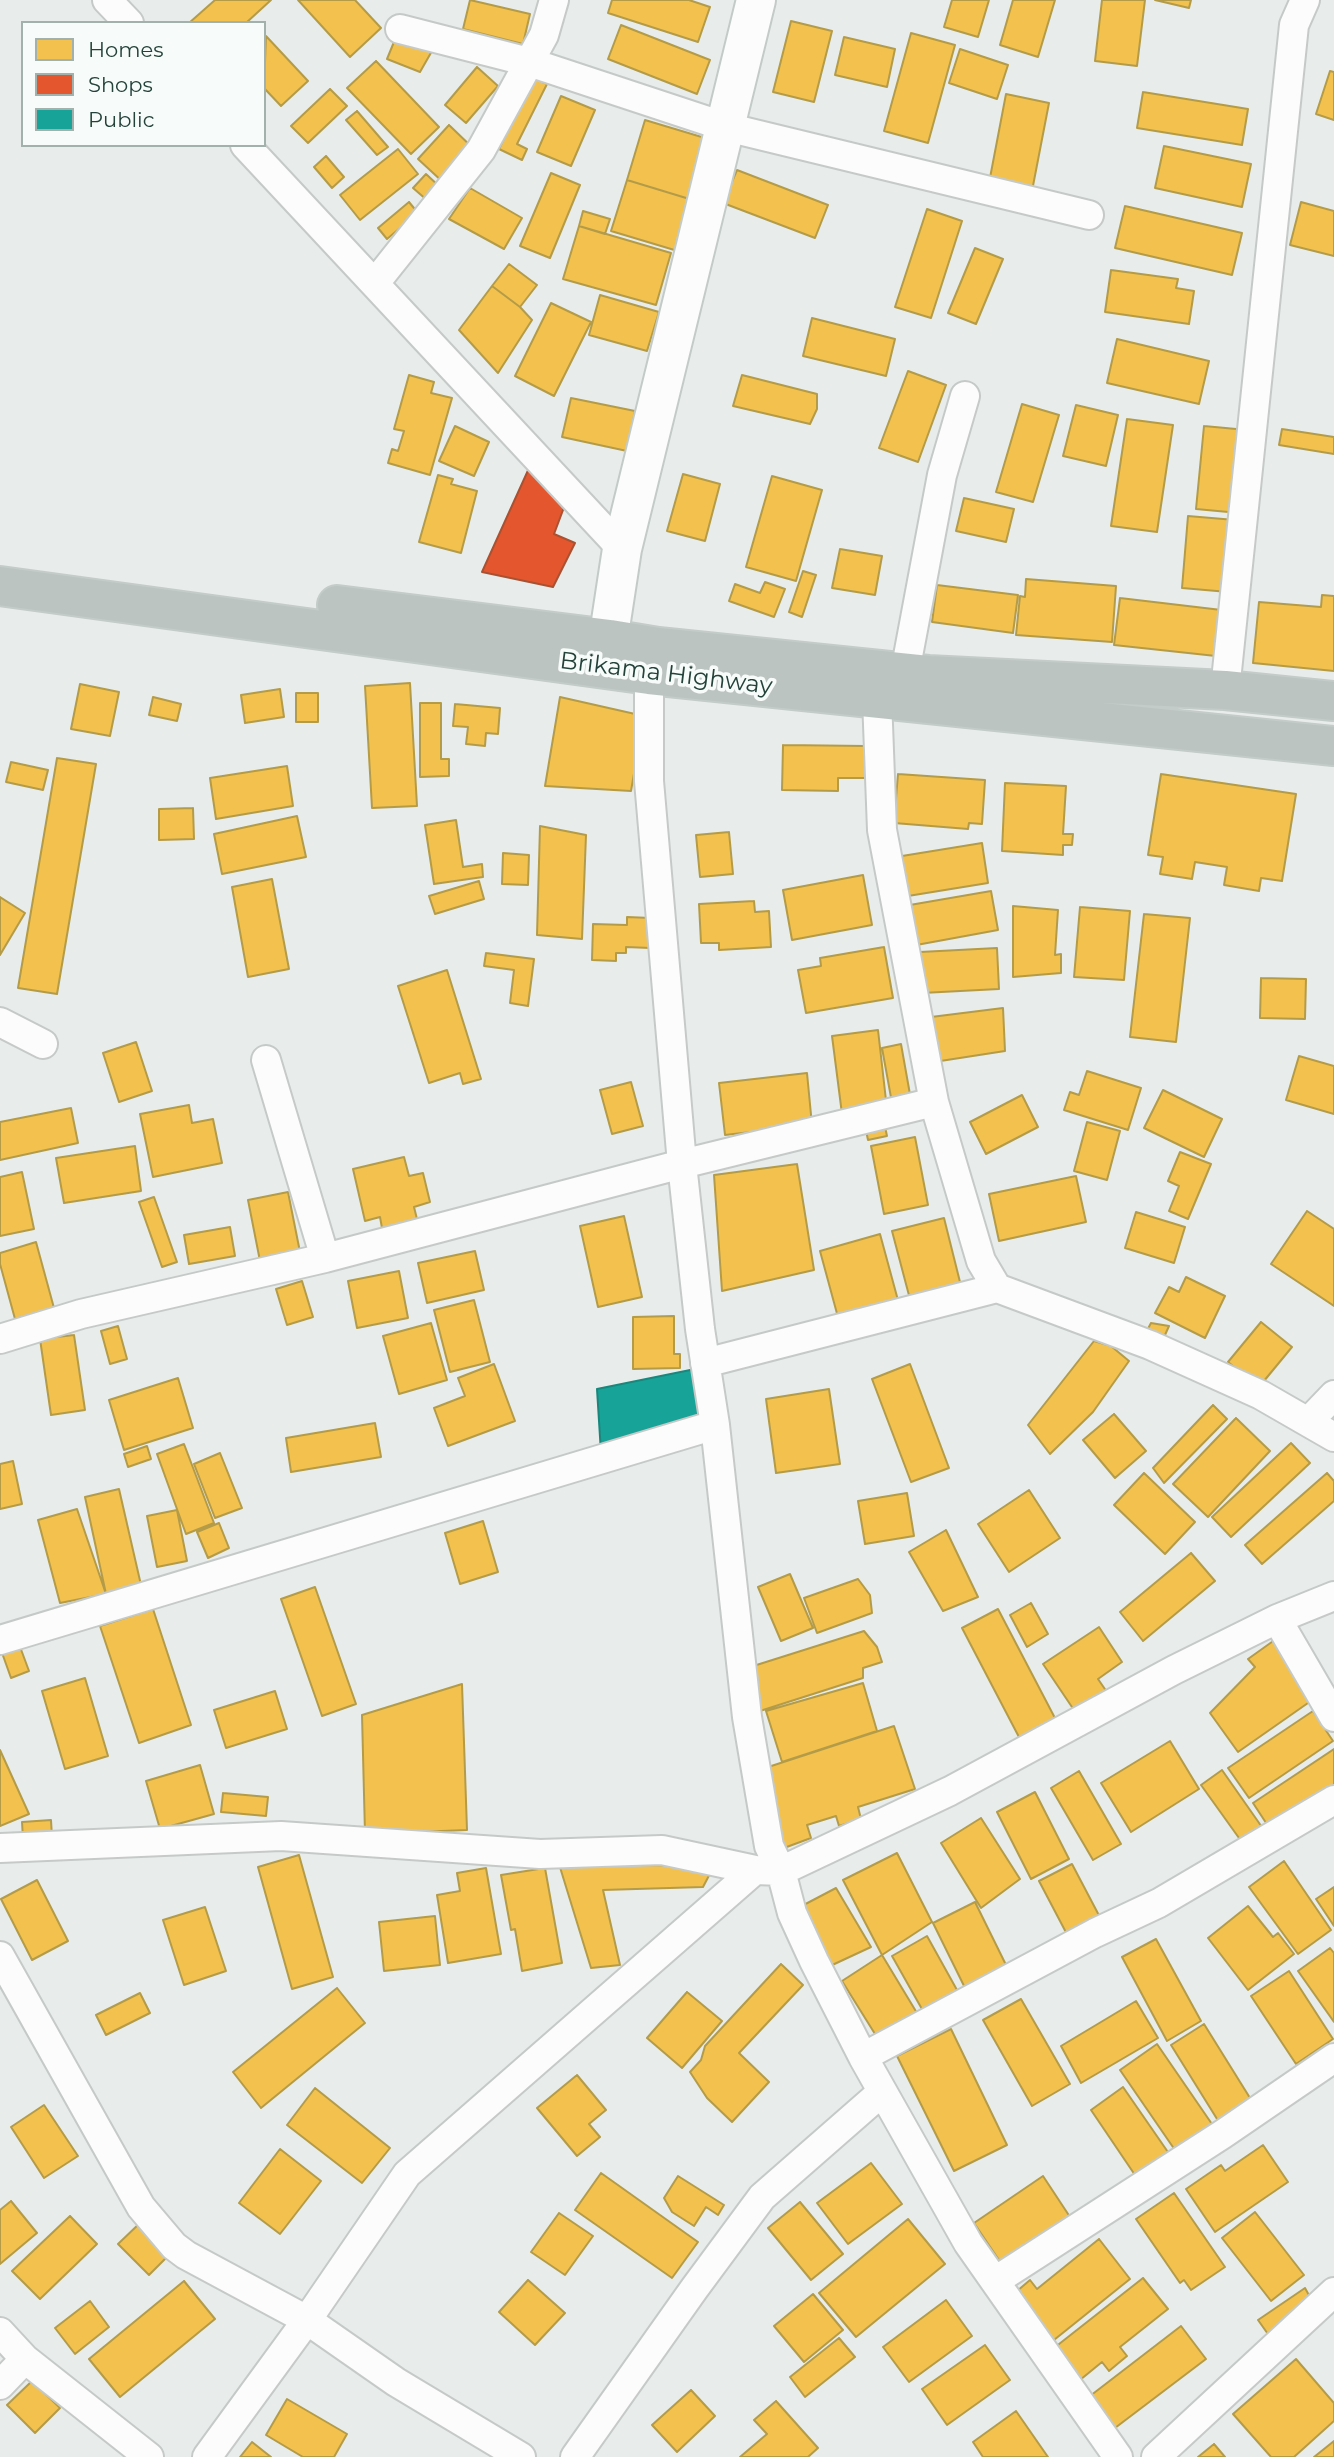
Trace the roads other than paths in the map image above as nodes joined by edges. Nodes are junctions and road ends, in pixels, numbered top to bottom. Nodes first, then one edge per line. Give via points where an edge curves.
1 (107, 0) edge
2 (554, 0) edge
3 (755, 0) edge
4 (1304, 0) edge
5 (127, 21) edge
6 (400, 29) dead end
7 (530, 62) junction
8 (726, 127) junction
9 (247, 147) edge
10 (1089, 215) dead end
11 (375, 283) junction
12 (965, 396) dead end
13 (622, 550) junction
14 (0, 561) edge
15 (0, 586) edge
16 (607, 653) junction
17 (654, 661) junction
18 (905, 673) junction
19 (1225, 690) junction
20 (877, 698) junction
21 (1334, 701) edge
22 (1334, 746) edge
23 (0, 1022) edge
24 (43, 1044) dead end
25 (266, 1060) dead end
26 (934, 1102) junction
27 (682, 1164) junction
28 (325, 1258) junction
29 (998, 1288) junction
30 (0, 1339) edge
31 (705, 1363) junction
32 (1334, 1395) edge
33 (1309, 1420) junction
34 (715, 1425) junction
35 (1334, 1437) edge
36 (1334, 1596) edge
37 (1277, 1619) junction
38 (0, 1640) edge
39 (1334, 1717) edge
40 (1334, 1800) edge
41 (0, 1848) edge
42 (768, 1870) junction
43 (0, 1956) edge
44 (863, 2057) junction
45 (1334, 2057) edge
46 (882, 2092) junction
47 (995, 2281) junction
48 (1334, 2292) edge
49 (307, 2320) junction
50 (0, 2332) edge
51 (24, 2359) junction
52 (0, 2385) edge
53 (149, 2457) edge
54 (207, 2457) edge
55 (521, 2457) edge
56 (575, 2457) edge
57 (1118, 2457) edge
58 (1156, 2457) edge

1 - 5 street
2 - 7 street
3 - 8 street
4 - 19 street via 1294,25
6 - 7 street
7 - 8 street
7 - 11 street via 481,150
8 - 10 street
8 - 13 street
9 - 11 street
11 - 13 street
12 - 18 street via 942,475
13 - 16 street
14 - 16 highway, Brikama Highway
15 - 16 highway, Brikama Highway
16 - 17 highway, Brikama Highway
17 - 18 highway, Brikama Highway
17 - 20 highway, Brikama Highway
17 - 27 street via 649,781
18 - 19 highway, Brikama Highway
19 - 21 highway, Brikama Highway
20 - 22 highway, Brikama Highway
20 - 26 street via 882,830
23 - 24 street
25 - 28 street
26 - 27 street
26 - 29 street via 981,1261
27 - 28 street
27 - 31 street
28 - 30 street via 81,1314
29 - 31 street
29 - 33 street via 1150,1345
31 - 34 street
32 - 33 street
33 - 35 street
34 - 38 street
34 - 42 street via 747,1717 769,1846
36 - 37 street
37 - 39 street
37 - 42 street via 950,1791
40 - 44 street via 1159,1903
41 - 42 street via 281,1836 540,1854 662,1850
42 - 44 street
42 - 49 street via 407,2174
43 - 49 street via 149,2217 186,2255
44 - 46 street
45 - 47 street
46 - 47 street via 968,2243
46 - 56 street via 762,2197
47 - 57 street
48 - 58 street
49 - 54 street
49 - 55 street via 396,2382
50 - 51 street
51 - 52 street
51 - 53 street

